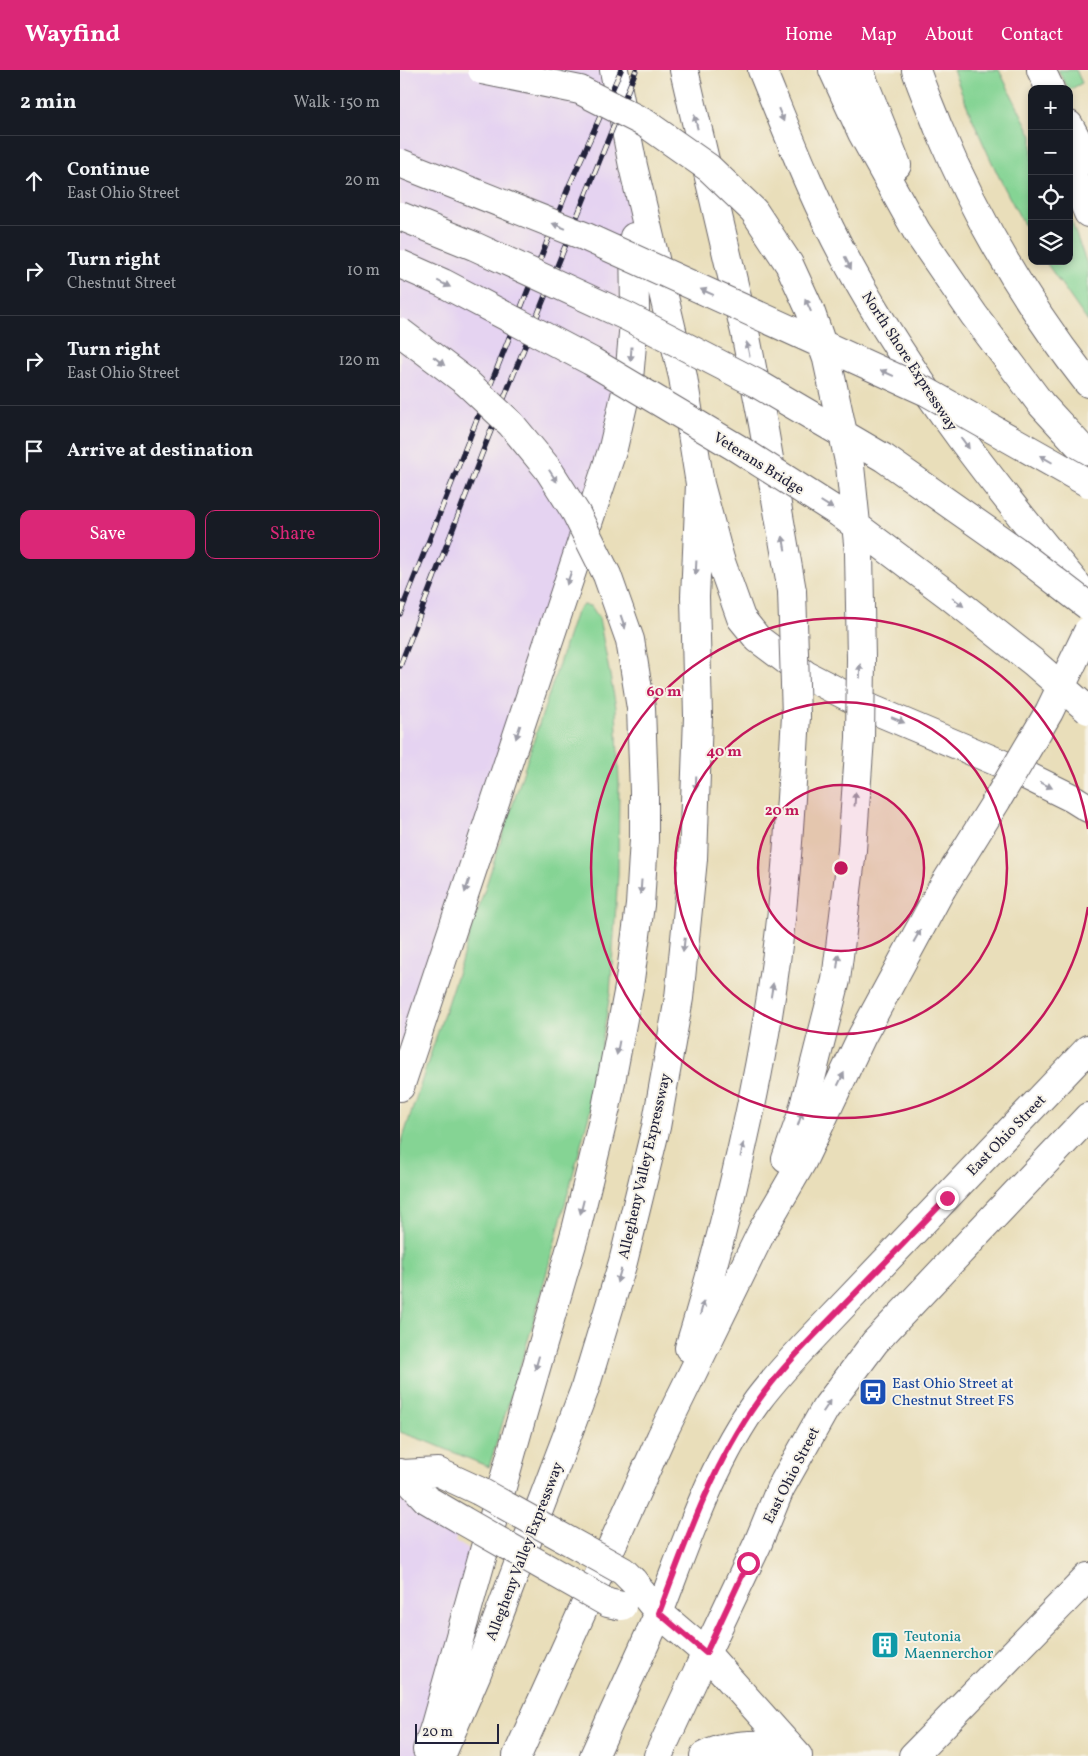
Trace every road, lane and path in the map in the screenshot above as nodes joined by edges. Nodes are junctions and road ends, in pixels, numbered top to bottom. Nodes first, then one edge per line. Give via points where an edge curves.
1 (482, 70) edge
2 (614, 70) edge
3 (684, 70) edge
4 (762, 70) edge
5 (833, 70) edge
6 (859, 70) edge
7 (916, 70) edge
8 (1031, 70) edge
9 (1040, 70) edge
10 (1037, 85) edge
11 (1048, 85) edge
12 (1072, 130) edge
13 (1088, 160) edge
14 (400, 163) edge
15 (633, 166) junction
16 (1073, 175) edge
17 (1088, 213) edge
18 (400, 216) edge
19 (400, 264) edge
20 (974, 316) junction
21 (400, 332) edge
22 (1088, 383) edge
23 (1088, 455) edge
24 (1088, 483) edge
25 (700, 484) junction
26 (1088, 598) edge
27 (1088, 606) edge
28 (1088, 630) edge
29 (1088, 710) edge
30 (1088, 808) edge
31 (1088, 1049) edge
32 (400, 1087) edge
33 (1088, 1118) edge
34 (762, 1231) junction
35 (661, 1438) junction
36 (402, 1473) edge
37 (1088, 1577) edge
38 (646, 1605) junction
39 (706, 1653) junction
40 (793, 1750) edge
41 (425, 1756) edge
42 (441, 1756) edge
43 (518, 1756) edge
44 (594, 1756) edge
45 (658, 1756) edge
46 (704, 1756) edge
47 (913, 1756) edge

34 -> 1 main road, bridge via 802,1114 836,980 852,850 860,738 859,553 850,466 826,359 810,310 789,264 754,212 709,168 646,123 580,90
2 - 15 main road
35 -> 3 main road, bridge via 702,1308 759,1071 776,960 796,716 792,591 745,332
4 -> 26 main road, North Shore Expressway via 802,168 849,266 889,334 967,447
5 - 20 main road via 862,133 917,232
6 - 20 main road via 902,176
7 - 22 main road via 955,168 993,240 1066,356
8 - 10 main road
9 - 11 main road
12 - 13 main road
24 -> 14 main road, bridge via 928,392 584,236
15 - 25 main road via 683,377
15 -> 32 main road via 635,310 629,379 613,448
16 - 17 main road
18 - 27 main road, bridge via 474,246 628,317 756,384 884,458
19 -> 29 main road, Veterans Bridge, bridge via 443,283 591,362 839,513 955,600
20 - 23 main road via 1042,404
21 -> 41 main road, bridge via 466,382 511,424 553,476 576,513 607,575 630,640 641,708 644,792 640,905 629,988 606,1108 576,1230
25 -> 30 main road via 720,559 742,618 758,639 822,684 872,709 1007,766
25 -> 42 main road, Allegheny Valley Expressway via 695,597 698,716 693,859 679,998 656,1127 623,1262 584,1391 478,1672
34 -> 28 main road, bridge via 802,1162 862,1036 941,890 1049,712
31 - 38 main road, East Ohio Street via 783,1369 758,1400 720,1466 690,1533
39 -> 33 main road, East Ohio Street via 780,1489 830,1402 875,1342
34 - 35 main road
35 - 43 main road
36 - 38 main road, bridge via 426,1499 608,1603
36 - 38 main road, bridge via 438,1472 479,1491 623,1571
37 - 47 main road
38 - 39 main road
38 - 44 main road, East Ohio Street
39 - 40 main road
39 - 45 main road, East Ohio Street
40 - 46 main road via 734,1746

